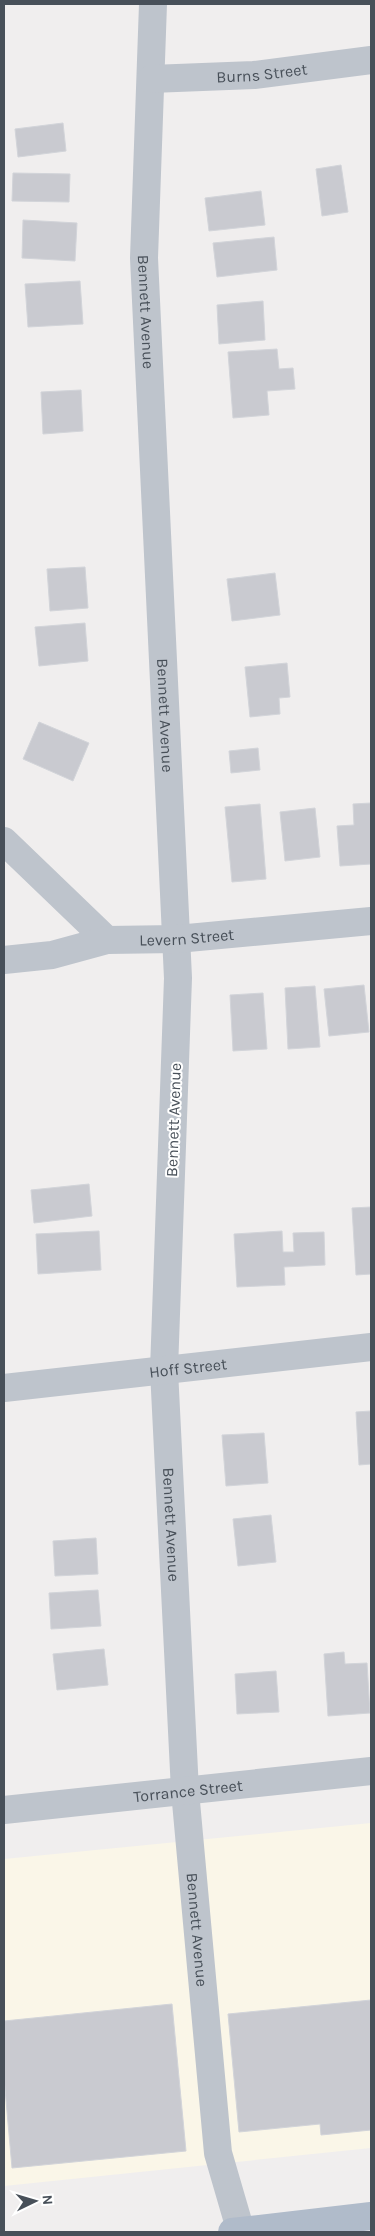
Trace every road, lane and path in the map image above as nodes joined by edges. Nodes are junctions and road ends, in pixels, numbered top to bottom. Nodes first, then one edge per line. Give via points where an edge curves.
1 (154, 4) edge
2 (371, 60) edge
3 (151, 79) junction
4 (4, 841) edge
5 (371, 921) edge
6 (177, 939) junction
7 (107, 940) junction
8 (4, 960) edge
9 (371, 1347) edge
10 (164, 1370) junction
11 (4, 1388) edge
12 (371, 1772) edge
13 (185, 1791) junction
14 (4, 1810) edge
15 (371, 2216) edge
16 (238, 2232) edge

1 - 3 street, Bennett Avenue
2 - 3 street, Burns Street via 254,75
3 - 6 street, Bennett Avenue via 144,258
4 - 7 street
5 - 6 street, Levern Street
6 - 7 street, Levern Street
6 - 10 street, Bennett Avenue
7 - 8 street, Levern Street via 52,955
9 - 10 street, Hoff Street
10 - 11 street, Hoff Street
10 - 13 street, Bennett Avenue
12 - 13 street, Torrance Street
13 - 14 street, Torrance Street
13 - 16 street, Bennett Avenue via 218,2153
15 - 16 main road

